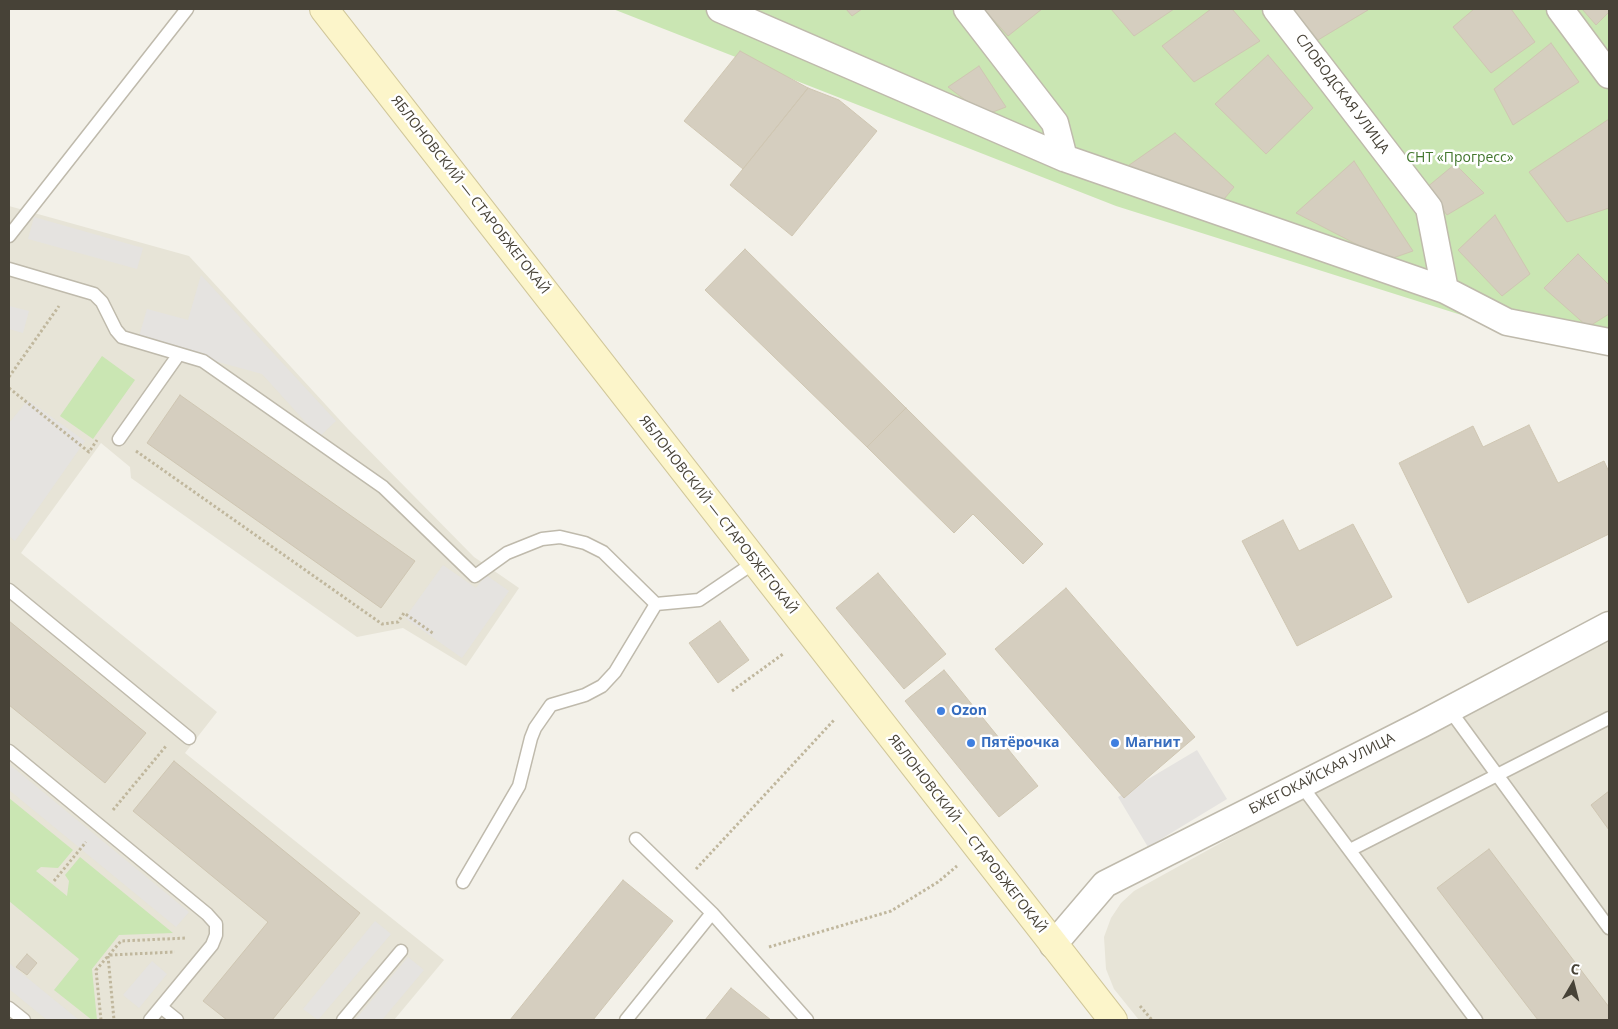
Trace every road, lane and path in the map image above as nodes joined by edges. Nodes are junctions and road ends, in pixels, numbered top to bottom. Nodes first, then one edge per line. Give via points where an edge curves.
1 (187, 9) edge
2 (324, 9) edge
3 (720, 9) edge
4 (968, 9) edge
5 (1276, 9) edge
6 (1560, 9) edge
7 (1609, 75) edge
8 (1064, 158) junction
9 (9, 236) edge
10 (9, 269) edge
11 (72, 287) junction
12 (1445, 290) junction
13 (1609, 342) edge
14 (179, 354) junction
15 (9, 377) edge
16 (9, 388) edge
17 (119, 439) junction
18 (756, 562) junction
19 (9, 590) edge
20 (656, 604) junction
21 (1609, 625) edge
22 (434, 634) dead end
23 (783, 654) dead end
24 (732, 691) dead end
25 (1448, 709) junction
26 (1609, 718) edge
27 (834, 720) dead end
28 (184, 734) joint
29 (9, 751) edge
30 (1497, 776) junction
31 (1301, 785) junction
32 (100, 826) junction
33 (636, 838) dead end
34 (978, 848) junction
35 (1350, 850) junction
36 (54, 881) dead end
37 (463, 882) dead end
38 (682, 884) junction
39 (712, 913) junction
40 (1609, 928) edge
41 (186, 938) dead end
42 (1053, 945) junction
43 (401, 951) dead end
44 (175, 952) dead end
45 (747, 953) junction
46 (108, 956) junction
47 (1140, 1005) dead end
48 (161, 1007) junction
49 (9, 1008) edge
50 (24, 1020) edge
51 (101, 1020) edge
52 (114, 1020) edge
53 (150, 1020) edge
54 (177, 1020) edge
55 (343, 1020) edge
56 (626, 1020) edge
57 (807, 1020) edge
58 (1113, 1020) edge
59 (1152, 1020) edge
60 (1476, 1020) edge

1 - 9 lane
2 - 18 street, ЯБЛОНОВСКИЙ — СТАРОБЖЕГОКАЙ
3 - 8 street
4 - 8 street via 1056,123
5 - 12 street, СЛОБОДСКАЯ УЛИЦА via 1429,208
6 - 7 street
8 - 12 street
10 - 11 lane
11 - 14 lane via 94,294 122,337
11 - 15 path
12 - 13 street via 1507,322
14 - 17 lane
14 - 20 lane via 203,361 383,487 475,576 507,553 542,539 560,537 603,552
16 - 17 path via 89,452 105,429
17 - 22 path via 382,624 398,622 404,613
18 - 20 lane via 699,600
18 - 34 street, ЯБЛОНОВСКИЙ — СТАРОБЖЕГОКАЙ
19 - 28 lane
20 - 37 lane via 615,672 602,686 551,705 543,714 531,738 519,786
21 - 25 street, БЖЕГОКАЙСКАЯ УЛИЦА
23 - 24 path
25 - 30 lane
25 - 31 street, БЖЕГОКАЙСКАЯ УЛИЦА
26 - 30 lane
27 - 38 path
28 - 32 path
29 - 32 lane
30 - 35 lane
30 - 40 lane
31 - 35 lane
31 - 42 street, БЖЕГОКАЙСКАЯ УЛИЦА via 1105,884
32 - 36 path
32 - 48 lane via 216,924 212,944
33 - 38 lane
34 - 42 street, ЯБЛОНОВСКИЙ — СТАРОБЖЕГОКАЙ
34 - 45 path via 938,882 891,911
35 - 60 lane
38 - 39 lane
39 - 45 lane
39 - 56 lane
41 - 46 path via 121,941
42 - 58 street, ЯБЛОНОВСКИЙ — СТАРОБЖЕГОКАЙ
43 - 55 lane
44 - 46 path
45 - 57 lane
46 - 51 path via 96,970
46 - 52 path
47 - 59 path
48 - 53 lane
48 - 54 lane
49 - 50 lane

